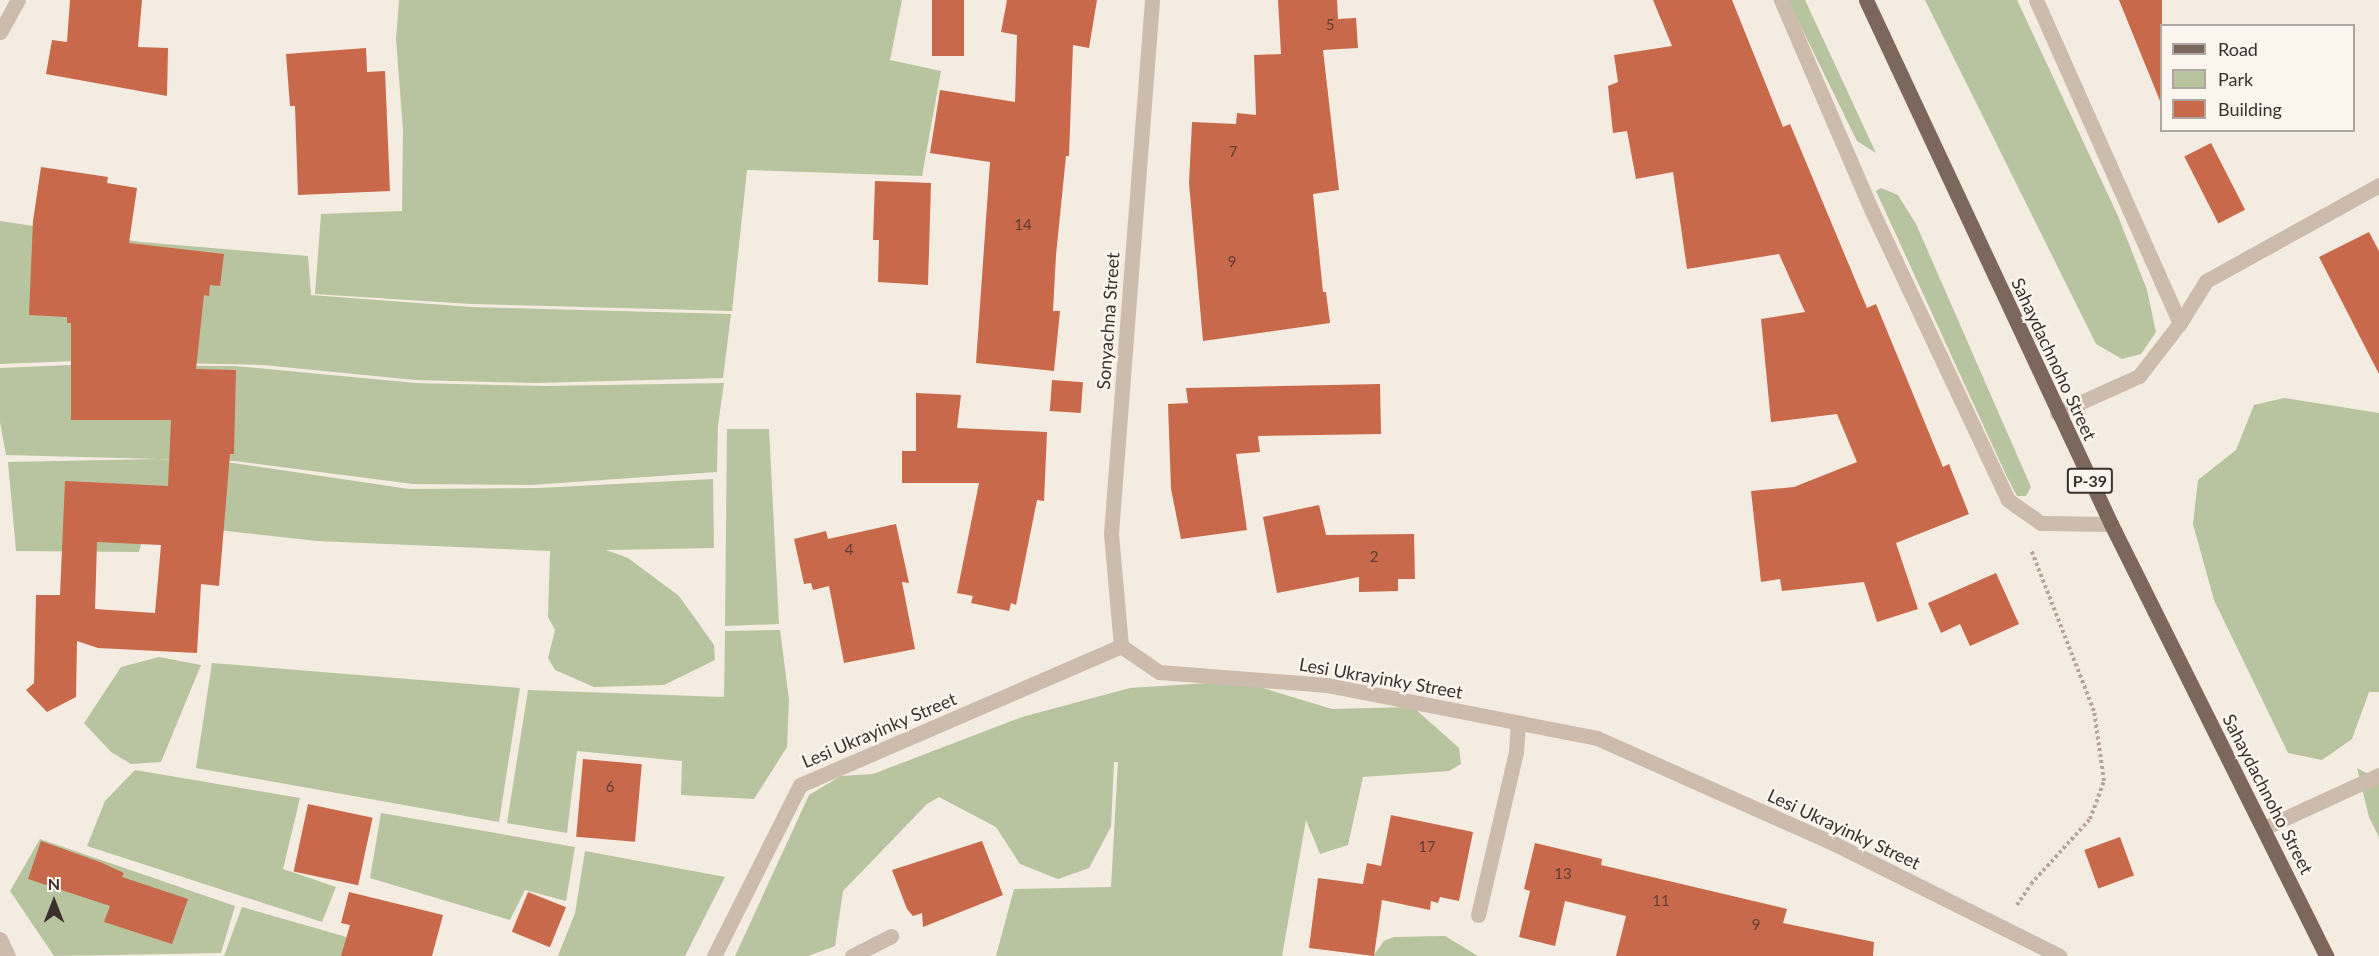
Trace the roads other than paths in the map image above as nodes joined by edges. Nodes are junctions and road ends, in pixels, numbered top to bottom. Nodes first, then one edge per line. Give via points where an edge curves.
1 (18, 0) edge
2 (1152, 0) edge
3 (1781, 0) edge
4 (1866, 0) edge
5 (2036, 0) edge
6 (0, 32) edge
7 (2379, 185) edge
8 (2180, 323) junction
9 (2057, 413) junction
10 (2111, 524) junction
11 (1121, 646) junction
12 (1518, 723) junction
13 (2379, 775) edge
14 (2264, 828) junction
15 (1478, 915) dead end
16 (891, 936) dead end
17 (0, 939) edge
18 (8, 956) edge
19 (714, 956) edge
20 (852, 956) edge
21 (2060, 956) edge
22 (2326, 956) edge

1 - 6 street
2 - 11 street, Sonyachna Street via 1111,533
3 - 10 street via 1872,211 2008,500 2041,523
4 - 9 main road, Sahaydachnoho Street / Р-39
5 - 8 street
7 - 8 street via 2206,281
8 - 9 street via 2139,376
9 - 10 main road, Sahaydachnoho Street / Р-39
10 - 14 main road, Sahaydachnoho Street / Р-39
11 - 12 street, Lesi Ukrayinky Street via 1159,672 1327,685
11 - 19 street, Lesi Ukrayinky Street via 800,785
12 - 15 street via 1516,752
12 - 21 street, Lesi Ukrayinky Street via 1597,738 1835,844
13 - 14 street
14 - 22 main road, Sahaydachnoho Street / Р-39
16 - 20 street
17 - 18 street

